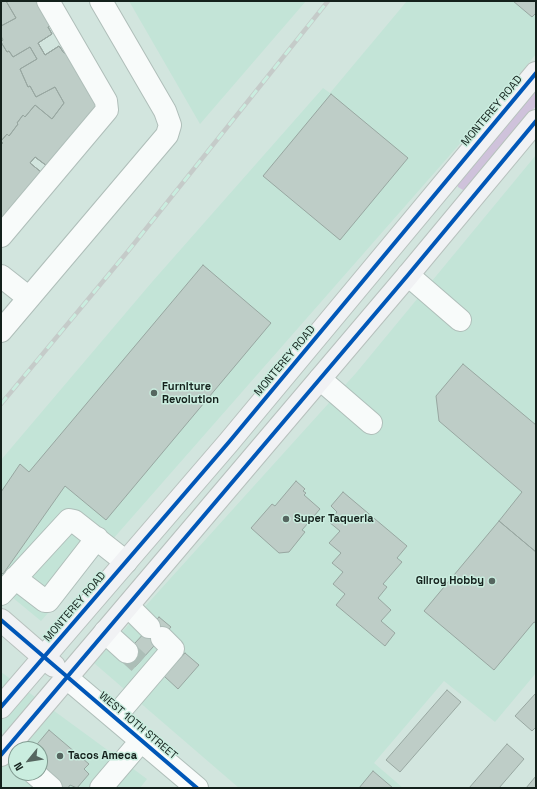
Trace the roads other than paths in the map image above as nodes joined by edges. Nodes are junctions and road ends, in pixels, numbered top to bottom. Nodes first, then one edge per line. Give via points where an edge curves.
1 (48, 1) edge
2 (101, 1) edge
3 (536, 73) edge
4 (535, 125) edge
5 (1, 236) edge
6 (408, 275) junction
7 (1, 276) edge
8 (29, 298) junction
9 (460, 320) dead end
10 (1, 331) edge
11 (320, 378) junction
12 (371, 423) dead end
13 (97, 538) junction
14 (126, 562) junction
15 (15, 578) junction
16 (1, 594) edge
17 (128, 606) junction
18 (1, 620) edge
19 (106, 632) junction
20 (44, 657) junction
21 (139, 663) junction
22 (67, 678) junction
23 (1, 707) edge
24 (114, 718) junction
25 (141, 740) junction
26 (17, 741) edge
27 (43, 781) edge
28 (51, 788) edge
29 (101, 788) edge
30 (197, 788) edge

1 - 5 street via 106,101 107,110
2 - 8 street via 165,111 170,126 167,135
3 - 14 main road, MONTEREY ROAD
4 - 6 main road
6 - 9 street
6 - 11 main road
7 - 8 street
8 - 10 street
11 - 12 street
11 - 17 main road
13 - 14 street
13 - 15 street via 69,520
13 - 15 street via 48,601 45,602
14 - 20 main road, MONTEREY ROAD
15 - 16 street
17 - 19 main road
17 - 21 street via 173,649
18 - 20 main road
19 - 21 street
19 - 22 main road
20 - 22 main road
20 - 23 main road, MONTEREY ROAD
21 - 24 street
22 - 24 street, WEST 10TH STREET
22 - 26 main road
24 - 25 street, WEST 10TH STREET
25 - 29 street
25 - 30 street, WEST 10TH STREET
27 - 28 street

